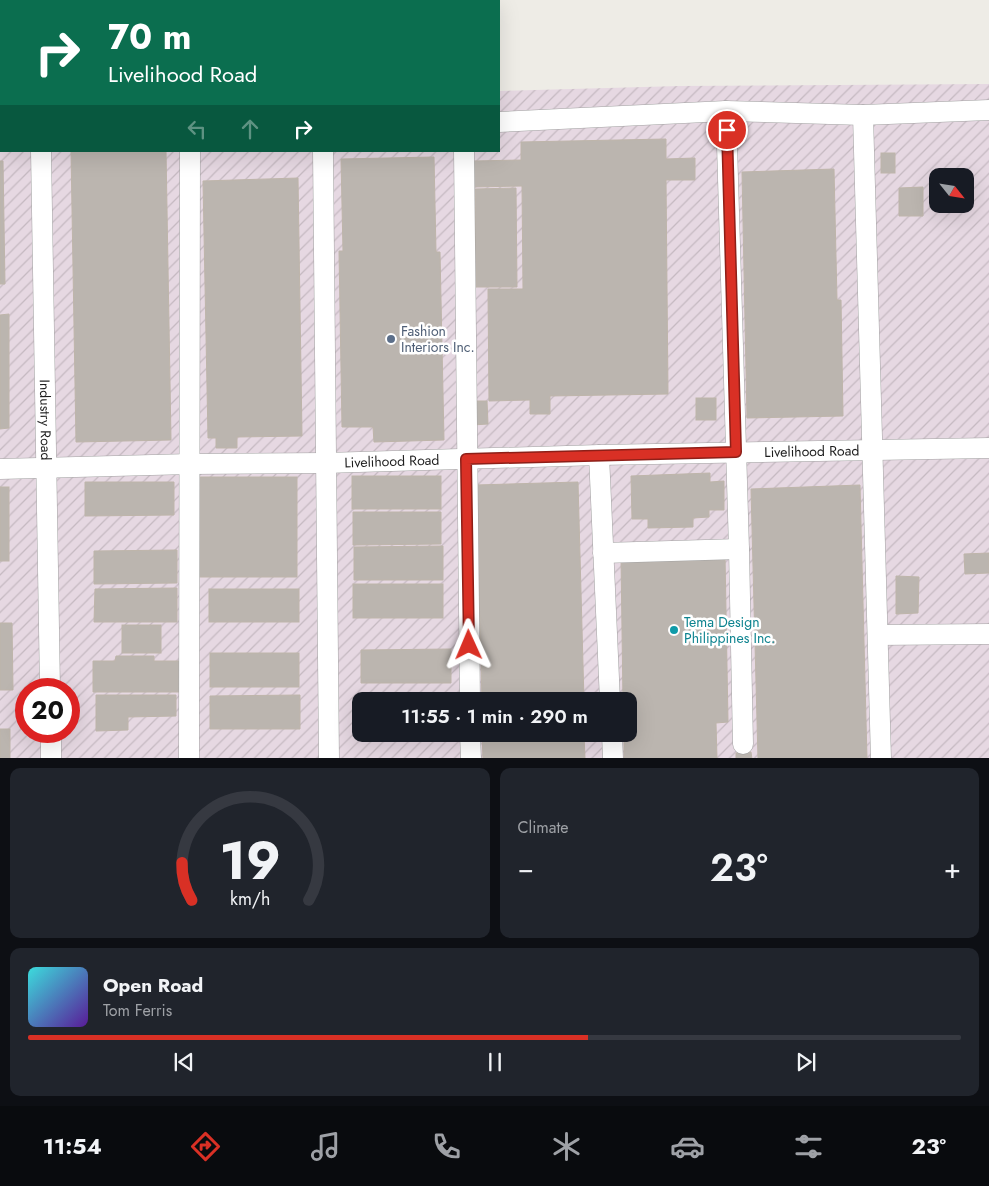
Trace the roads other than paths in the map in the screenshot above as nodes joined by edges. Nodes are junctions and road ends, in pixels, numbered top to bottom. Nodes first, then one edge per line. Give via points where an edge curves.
1 (989, 110) edge
2 (726, 111) junction
3 (863, 115) junction
4 (500, 122) edge
5 (41, 152) edge
6 (190, 152) edge
7 (323, 152) edge
8 (464, 152) edge
9 (989, 448) edge
10 (874, 450) junction
11 (736, 452) junction
12 (599, 455) junction
13 (466, 459) junction
14 (325, 463) junction
15 (190, 464) junction
16 (46, 467) junction
17 (0, 469) edge
18 (739, 549) junction
19 (603, 553) junction
20 (989, 634) edge
21 (878, 635) junction
22 (50, 678) edge
23 (470, 692) edge
24 (610, 692) edge
25 (470, 742) edge
26 (612, 742) edge
27 (51, 743) edge
28 (743, 744) dead end
29 (51, 758) edge
30 (189, 758) edge
31 (329, 758) edge
32 (471, 758) edge
33 (613, 758) edge
34 (882, 758) edge

1 - 3 lane
2 - 3 lane
2 - 4 lane
2 - 11 lane
3 - 10 lane
5 - 16 lane, Industry Road
6 - 15 lane
7 - 14 lane
8 - 13 lane
9 - 10 lane, Livelihood Road
10 - 11 lane, Livelihood Road
10 - 21 lane
11 - 12 lane, Livelihood Road
11 - 18 lane
12 - 13 lane, Livelihood Road
12 - 19 lane
13 - 14 lane, Livelihood Road
13 - 23 lane
14 - 15 lane, Livelihood Road
14 - 31 lane
15 - 16 lane, Livelihood Road
15 - 30 lane
16 - 17 lane, Livelihood Road
16 - 22 lane, Industry Road
18 - 19 lane
18 - 28 lane
19 - 24 lane
20 - 21 lane
21 - 34 lane
25 - 32 lane
26 - 33 lane
27 - 29 lane

